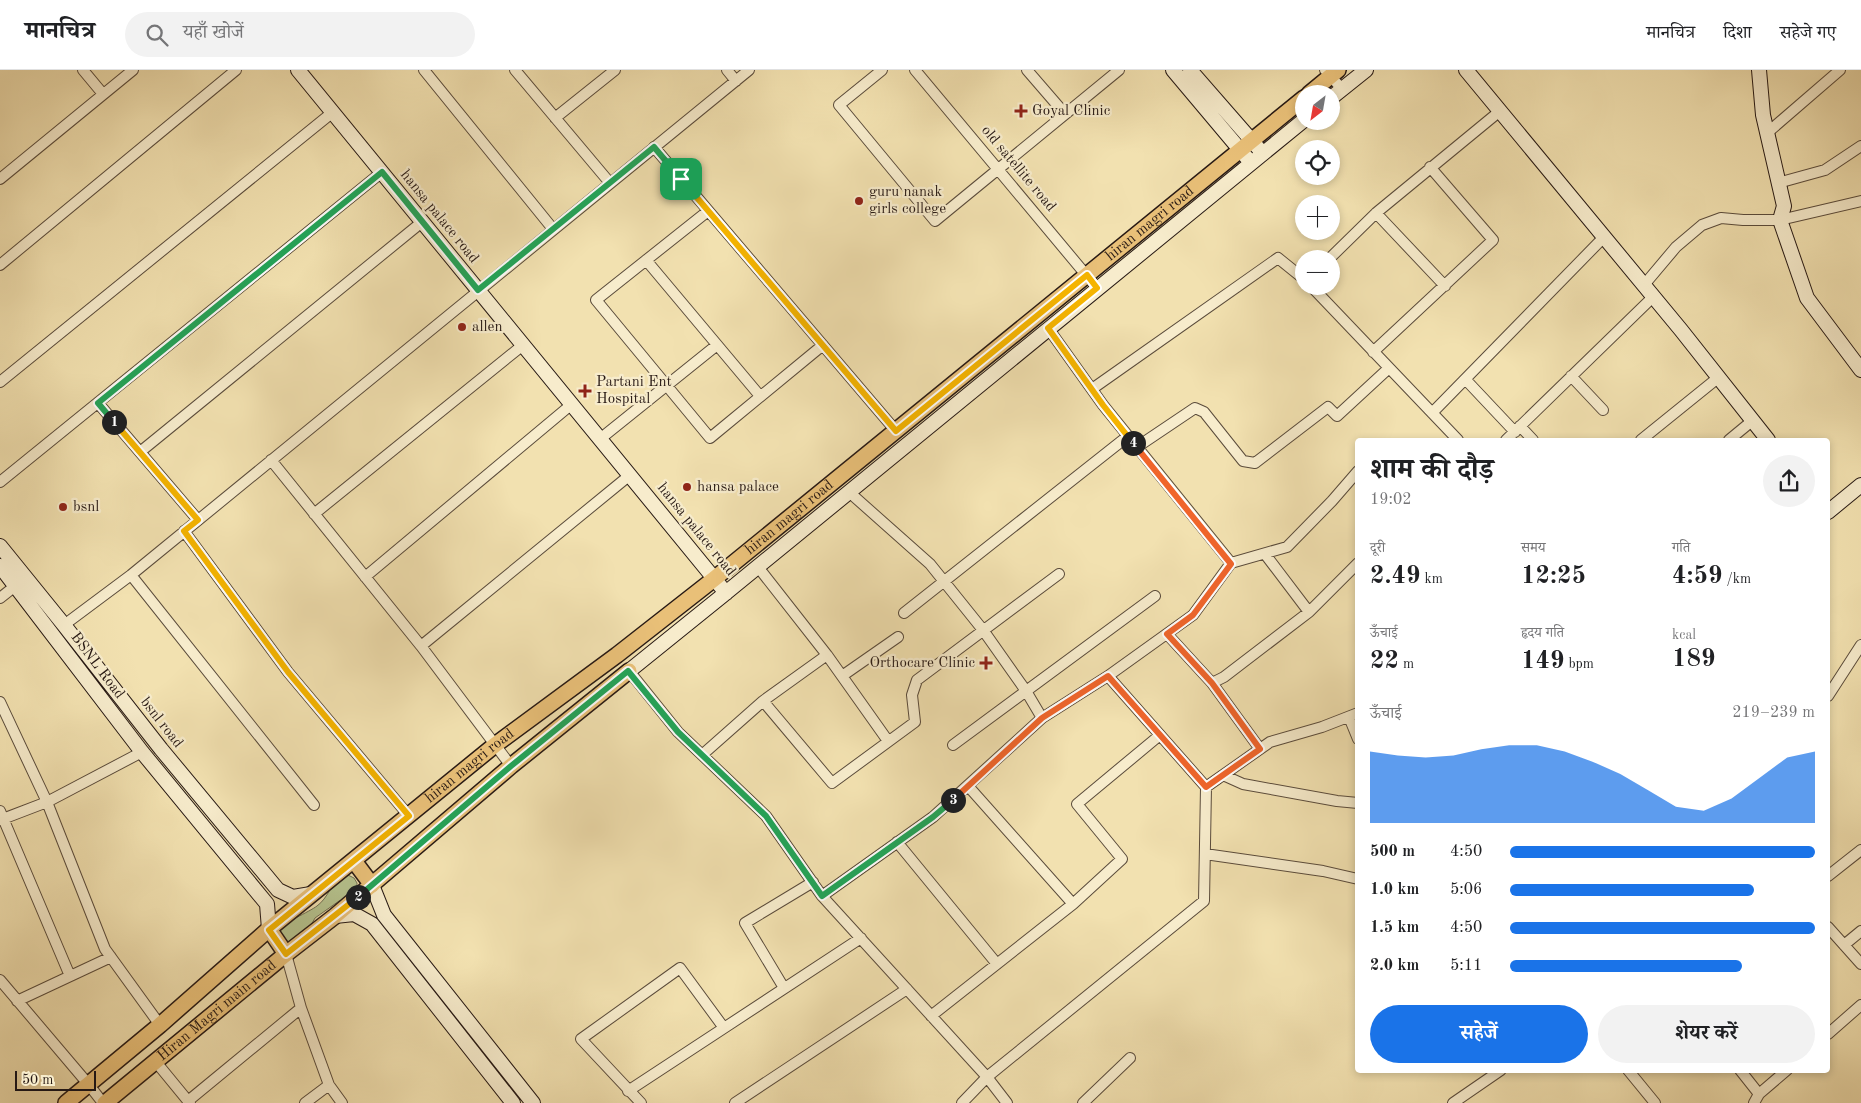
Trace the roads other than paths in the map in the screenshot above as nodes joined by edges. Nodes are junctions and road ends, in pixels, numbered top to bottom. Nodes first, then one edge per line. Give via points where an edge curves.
1 (83, 70) edge
2 (133, 70) edge
3 (236, 70) edge
4 (298, 70) edge
5 (424, 70) edge
6 (515, 70) edge
7 (615, 70) edge
8 (728, 70) edge
9 (749, 70) edge
10 (882, 70) edge
11 (915, 70) edge
12 (1027, 70) edge
13 (1119, 70) edge
14 (1173, 70) edge
15 (1190, 70) edge
16 (1366, 70) edge
17 (1466, 70) edge
18 (1758, 70) edge
19 (1840, 70) edge
20 (1331, 72) edge
21 (736, 81) junction
22 (1318, 85) edge
23 (1334, 85) edge
24 (1340, 91) edge
25 (104, 94) junction
26 (1295, 105) edge
27 (1500, 111) junction
28 (333, 112) junction
29 (1065, 114) junction
30 (555, 118) junction
31 (1295, 127) edge
32 (1767, 133) junction
33 (1246, 145) junction
34 (1861, 146) edge
35 (654, 147) junction
36 (1262, 153) junction
37 (1251, 162) junction
38 (1430, 167) junction
39 (998, 169) junction
40 (382, 172) junction
41 (0, 179) edge
42 (610, 183) junction
43 (1778, 183) junction
44 (1861, 201) edge
45 (708, 211) junction
46 (1376, 213) junction
47 (1780, 220) junction
48 (422, 222) junction
49 (553, 229) junction
50 (1604, 237) junction
51 (1338, 250) edge
52 (646, 260) junction
53 (0, 265) edge
54 (1295, 272) edge
55 (1087, 275) junction
56 (1644, 285) junction
57 (1445, 286) junction
58 (1097, 288) junction
59 (478, 290) junction
60 (1320, 295) edge
61 (1654, 296) junction
62 (1048, 328) junction
63 (523, 345) junction
64 (717, 345) junction
65 (823, 345) junction
66 (1374, 352) junction
67 (1389, 368) junction
68 (1861, 370) edge
69 (1571, 376) junction
70 (1719, 377) junction
71 (1466, 380) junction
72 (0, 382) edge
73 (666, 385) junction
74 (1092, 389) junction
75 (760, 396) junction
76 (98, 403) junction
77 (572, 404) junction
78 (1603, 410) dead end
79 (1432, 413) junction
80 (1752, 421) junction
81 (1517, 429) junction
82 (896, 431) junction
83 (1128, 436) junction
84 (1456, 438) edge
85 (1508, 438) edge
86 (1530, 438) edge
87 (1643, 438) edge
88 (1731, 438) edge
89 (1766, 438) edge
90 (600, 439) junction
91 (1137, 447) junction
92 (140, 452) junction
93 (271, 460) junction
94 (1355, 474) edge
95 (630, 475) junction
96 (0, 482) edge
97 (1861, 485) edge
98 (850, 492) junction
99 (1830, 510) edge
100 (314, 514) junction
101 (198, 520) junction
102 (184, 531) junction
103 (0, 546) edge
104 (1266, 554) junction
105 (1231, 564) junction
106 (0, 566) edge
107 (1355, 566) edge
108 (758, 567) junction
109 (131, 574) junction
110 (1060, 574) dead end
111 (365, 577) junction
112 (714, 579) junction
113 (20, 581) junction
114 (944, 582) junction
115 (726, 593) junction
116 (1155, 596) dead end
117 (0, 598) edge
118 (1309, 612) junction
119 (904, 613) dead end
120 (64, 625) junction
121 (982, 630) junction
122 (1167, 634) junction
123 (898, 637) dead end
124 (1861, 645) edge
125 (421, 646) junction
126 (827, 655) junction
127 (628, 671) junction
128 (842, 676) junction
129 (1108, 676) junction
130 (1212, 683) junction
131 (1026, 691) junction
132 (1830, 693) edge
133 (763, 701) junction
134 (0, 702) edge
135 (1353, 715) edge
136 (1042, 718) junction
137 (1160, 735) junction
138 (888, 741) junction
139 (495, 745) junction
140 (953, 745) dead end
141 (1260, 749) junction
142 (142, 752) junction
143 (702, 755) junction
144 (511, 766) junction
145 (1223, 775) junction
146 (968, 786) junction
147 (1206, 787) junction
148 (47, 802) junction
149 (1355, 803) edge
150 (314, 805) dead end
151 (409, 816) junction
152 (1, 817) edge
153 (897, 842) junction
154 (1861, 850) edge
155 (1205, 854) junction
156 (354, 861) junction
157 (1830, 874) edge
158 (1355, 878) edge
159 (812, 882) junction
160 (372, 885) junction
161 (312, 894) junction
162 (822, 896) junction
163 (1073, 904) junction
164 (335, 916) junction
165 (1830, 929) edge
166 (269, 930) junction
167 (1861, 931) edge
168 (860, 938) junction
169 (1844, 945) junction
170 (286, 954) junction
171 (111, 957) junction
172 (998, 964) junction
173 (1861, 964) edge
174 (70, 976) junction
175 (0, 980) edge
176 (784, 988) junction
177 (907, 989) junction
178 (18, 1001) junction
179 (1861, 1005) edge
180 (301, 1008) junction
181 (931, 1016) junction
182 (160, 1025) junction
183 (724, 1028) junction
184 (1830, 1032) edge
185 (1130, 1058) dead end
186 (156, 1062) junction
187 (1497, 1073) edge
188 (1631, 1073) edge
189 (1742, 1073) edge
190 (1783, 1073) edge
191 (986, 1077) junction
192 (89, 1084) junction
193 (330, 1085) junction
194 (628, 1092) junction
195 (1757, 1098) edge
196 (189, 1102) edge
197 (66, 1103) edge
198 (104, 1103) edge
199 (305, 1103) edge
200 (342, 1103) edge
201 (513, 1103) edge
202 (533, 1103) edge
203 (640, 1103) edge
204 (735, 1103) edge
205 (962, 1103) edge
206 (1007, 1103) edge
207 (1083, 1103) edge
208 (1453, 1103) edge
209 (1656, 1103) edge

1 - 25 street
2 - 25 street
3 - 53 street
4 - 28 street, hansa palace road
5 - 49 street
6 - 30 street
7 - 30 street
8 - 21 street
9 - 21 street
10 - 39 street via 839,105 935,222
11 - 39 street, old satellite road
12 - 29 street
13 - 29 street
14 - 33 street
15 - 33 street
16 - 24 street
17 - 27 street
18 - 32 street
19 - 32 street
20 - 22 main road
20 - 23 street
21 - 35 street
25 - 41 street
26 - 33 main road, hiran magri road
27 - 38 street
27 - 50 street
28 - 40 street, hansa palace road
28 - 72 street
29 - 39 street
30 - 42 street
31 - 36 street
32 - 43 street
33 - 36 street
33 - 37 street
33 - 55 main road, hiran magri road
34 - 43 street via 1825,170
35 - 42 street
35 - 45 street
36 - 37 street
37 - 58 street
38 - 46 street
38 - 57 street via 1494,240
39 - 55 street, old satellite road
40 - 48 street, hansa palace road
40 - 76 street
42 - 49 street
43 - 47 street via 1784,206
44 - 47 street
45 - 52 street
45 - 65 street
46 - 51 street
46 - 57 street
47 - 56 street via 1721,218 1702,225 1676,247
47 - 68 street via 1807,298
48 - 59 street, hansa palace road
48 - 92 street
49 - 59 street
50 - 56 street
50 - 71 street
52 - 64 street
52 - 73 street via 596,300
54 - 74 street via 1278,258
55 - 58 street, old satellite road
55 - 82 main road, hiran magri road
56 - 61 street
57 - 66 street
58 - 62 street
59 - 63 street, hansa palace road
59 - 93 street
60 - 66 street
61 - 69 street
61 - 70 street
62 - 74 street
62 - 98 street
63 - 77 street, hansa palace road
63 - 100 street
64 - 73 street
64 - 75 street
65 - 75 street
65 - 82 street
66 - 67 street
67 - 79 street
67 - 91 street via 1337,416 1328,407 1255,464 1244,461 1204,412 1195,408
69 - 78 street
69 - 81 street
70 - 80 street
70 - 87 street
71 - 79 street
71 - 81 street
73 - 75 street via 710,438
73 - 90 street
74 - 83 street
76 - 92 street
76 - 96 street
77 - 90 street, hansa palace road
77 - 111 street
79 - 84 street
80 - 88 street
80 - 89 street
81 - 85 street
81 - 86 street
82 - 112 main road, hiran magri road
83 - 91 street
83 - 114 street
90 - 95 street, hansa palace road
91 - 105 street
92 - 101 street
93 - 100 street
93 - 101 street
94 - 104 street via 1287,548
95 - 112 street, hansa palace road
95 - 125 street
97 - 99 street
98 - 108 street
98 - 114 street via 930,564
100 - 111 street
101 - 102 street
102 - 109 street
102 - 151 street via 288,672
103 - 113 street, bsnl road
104 - 105 street
104 - 118 street
105 - 122 street via 1193,615
106 - 113 street, BSNL Road
107 - 118 street
108 - 115 street
108 - 126 street
109 - 120 street
109 - 150 street
110 - 121 street
111 - 125 street
112 - 115 street, hansa palace road
112 - 139 main road, hiran magri road
113 - 117 street
113 - 120 street, bsnl road
113 - 142 street, BSNL Road
114 - 119 street
114 - 121 street
115 - 127 street
116 - 131 street
118 - 130 street
120 - 161 street, bsnl road via 278,890 293,897
121 - 131 street
121 - 138 street via 918,680 912,695 915,722
122 - 129 street
122 - 130 street
123 - 128 street
124 - 132 street
125 - 139 street
126 - 128 street
126 - 133 street
127 - 143 street via 678,732
127 - 144 main road, Hiran Magri main road
128 - 138 street
129 - 136 street
129 - 137 street
130 - 141 street
131 - 136 street
131 - 140 street
133 - 138 street via 832,783
133 - 143 street
134 - 148 street
135 - 141 street via 1270,742
136 - 146 street
137 - 147 street
137 - 163 street via 1077,804 1122,859
139 - 144 street
139 - 151 main road, hiran magri road
141 - 145 street
142 - 148 street
142 - 166 street, BSNL Road via 266,904
143 - 159 street via 766,816
144 - 160 main road, Hiran Magri main road
145 - 147 street
145 - 149 street via 1243,784
146 - 153 street via 933,817
146 - 163 street
147 - 155 street
148 - 152 street
148 - 171 street
151 - 156 main road, hiran magri road
152 - 174 street
153 - 162 street
153 - 172 street
154 - 157 street
155 - 158 street
155 - 191 street via 1204,901
156 - 160 main road
156 - 161 main road, hiran magri road
159 - 162 street
159 - 176 street via 745,923
160 - 164 main road, Hiran Magri main road
160 - 202 street via 384,915
161 - 166 main road, hiran magri road
162 - 168 street
163 - 172 street
164 - 170 main road, Hiran Magri main road
164 - 201 street via 354,914 372,924
165 - 169 street
166 - 170 main road
166 - 182 main road, Hiran Magri main road
167 - 169 street
168 - 176 street
168 - 177 street
169 - 173 street
170 - 180 street
170 - 186 main road, Hiran Magri main road
171 - 174 street
171 - 182 street
172 - 181 street
174 - 178 street
175 - 178 street
176 - 183 street
177 - 181 street
177 - 204 street
178 - 192 street
179 - 184 street
180 - 193 street
180 - 196 street
181 - 191 street
182 - 192 main road, Hiran Magri main road
183 - 194 street
183 - 194 street via 680,968 582,1039
185 - 207 street
186 - 196 street
186 - 198 main road, Hiran Magri main road
187 - 208 street
188 - 209 street
189 - 195 street
190 - 195 street
191 - 205 street
191 - 206 street
192 - 197 main road, Hiran Magri main road
192 - 198 street
193 - 199 street
193 - 200 street
194 - 203 street

